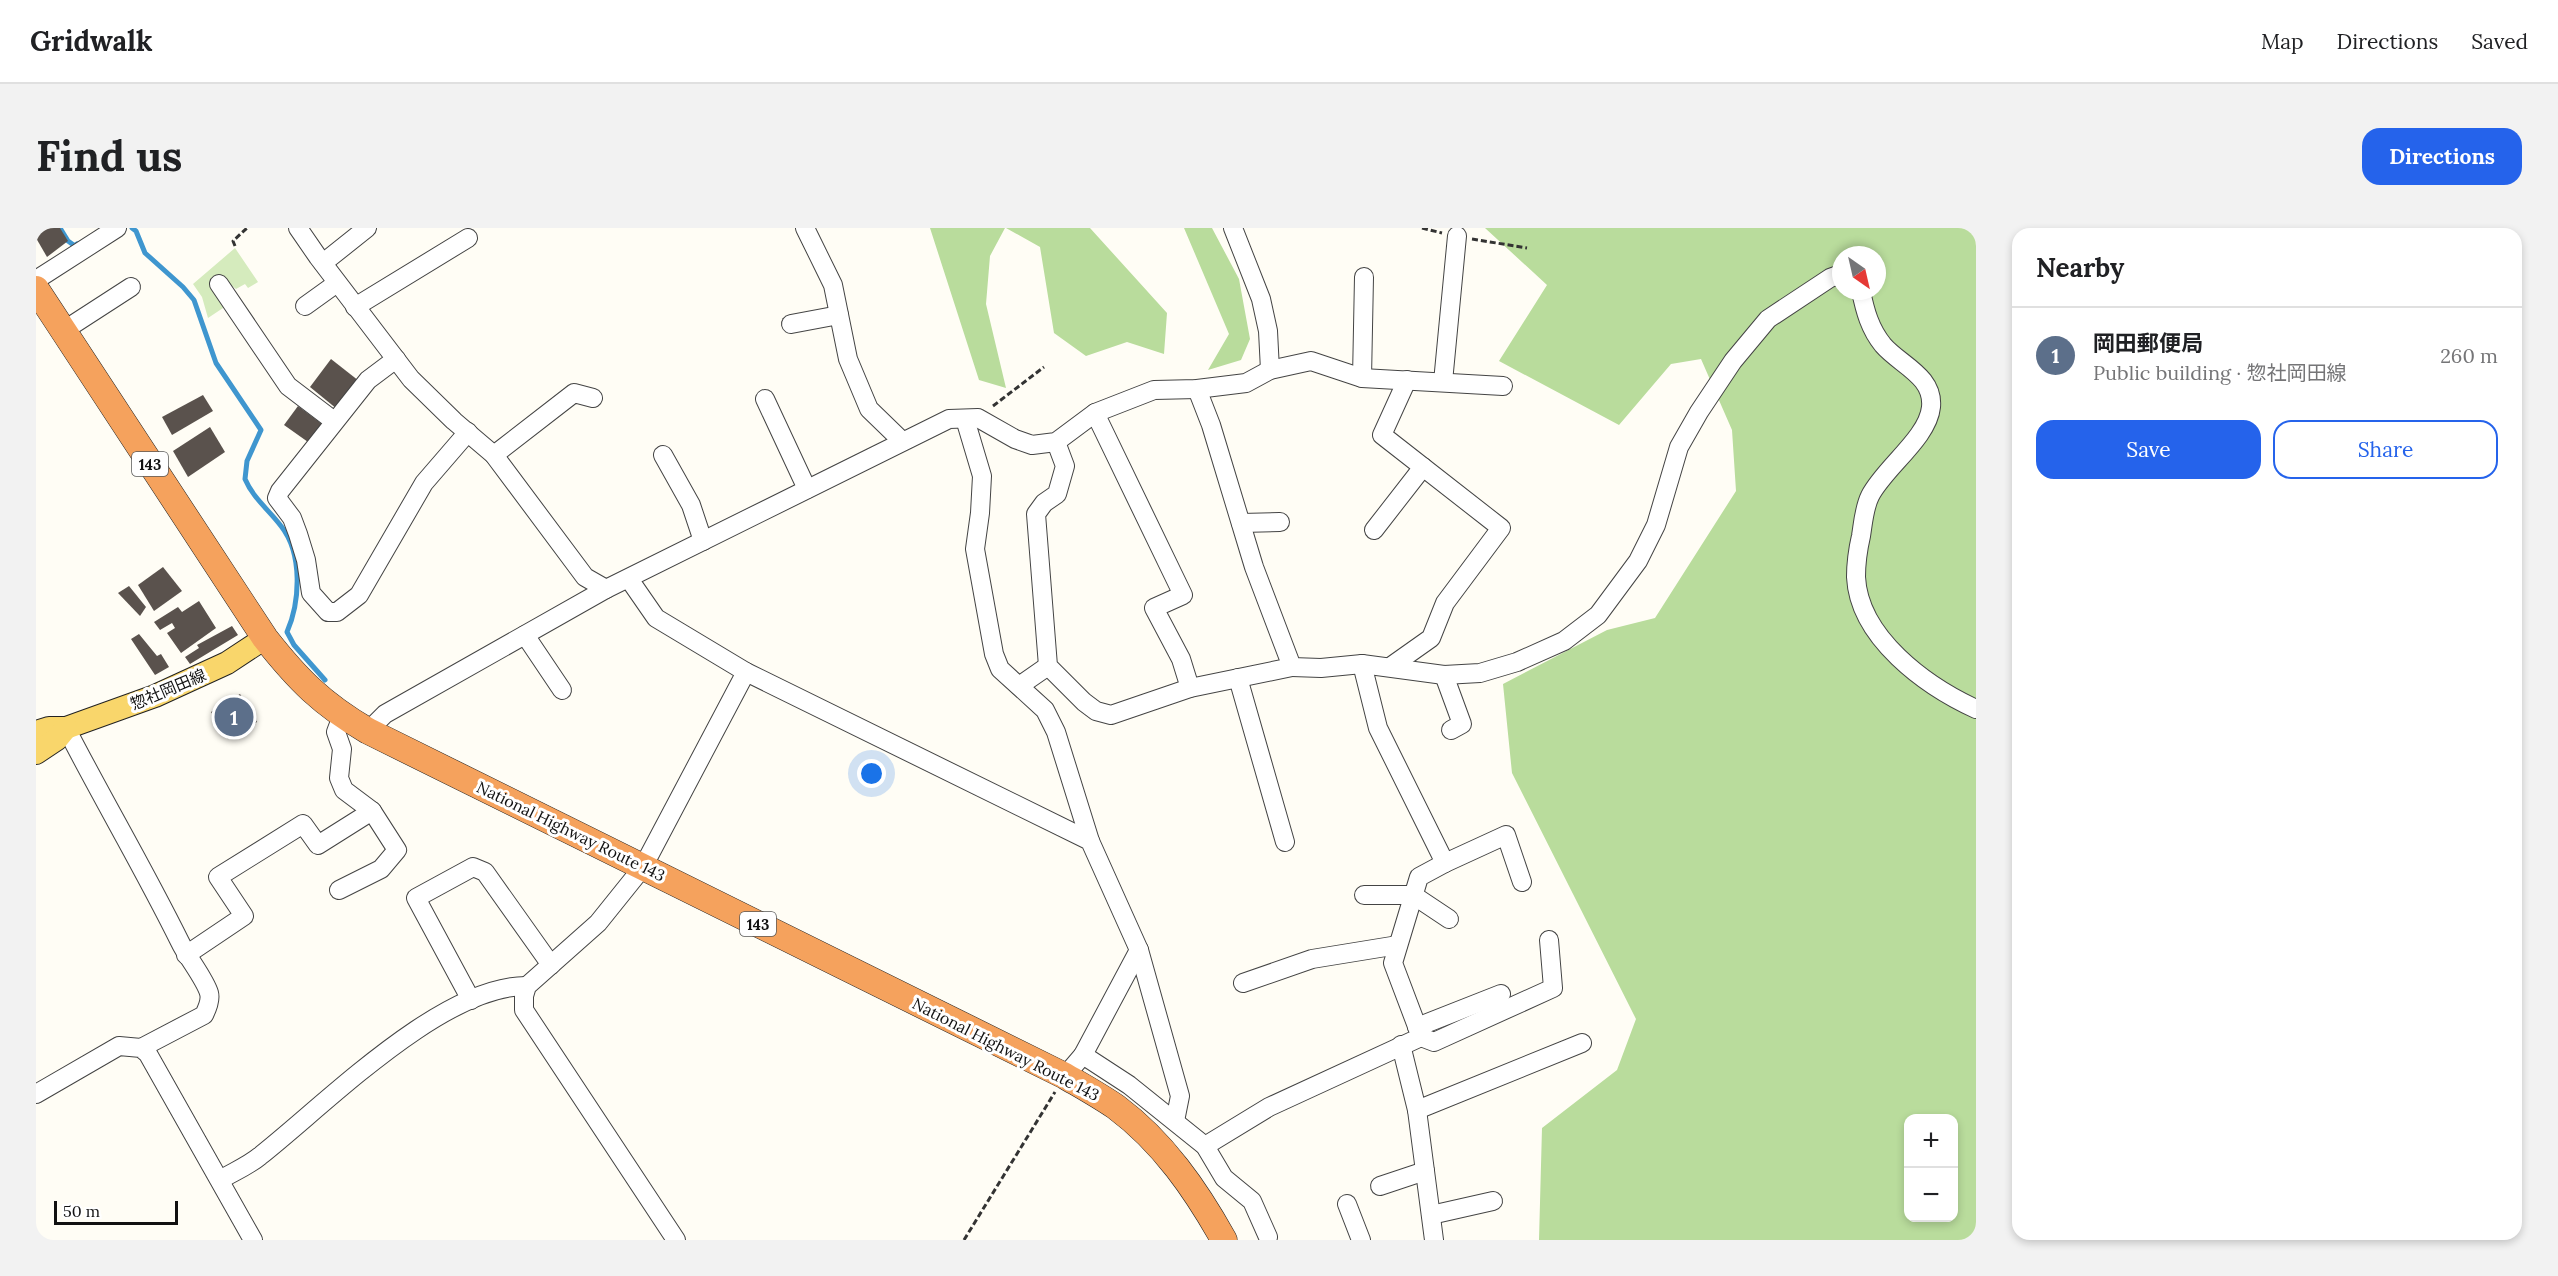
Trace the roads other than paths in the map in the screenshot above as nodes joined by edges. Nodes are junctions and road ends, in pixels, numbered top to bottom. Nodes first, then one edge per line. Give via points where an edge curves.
1 (117, 228) edge
2 (298, 228) edge
3 (367, 228) edge
4 (805, 228) edge
5 (1233, 228) edge
6 (1457, 236) dead end
7 (468, 238) dead end
8 (322, 263) junction
9 (1364, 277) dead end
10 (1832, 277) edge
11 (36, 280) edge
12 (337, 283) junction
13 (219, 284) dead end
14 (131, 287) dead end
15 (36, 289) edge
16 (1863, 300) edge
17 (305, 306) dead end
18 (355, 307) junction
19 (839, 315) junction
20 (791, 324) dead end
21 (63, 331) junction
22 (396, 359) junction
23 (1270, 370) junction
24 (1362, 378) junction
25 (1407, 380) junction
26 (1443, 382) junction
27 (1503, 386) dead end
28 (1197, 389) junction
29 (593, 398) dead end
30 (765, 399) dead end
31 (1095, 413) junction
32 (971, 419) junction
33 (334, 421) junction
34 (468, 432) junction
35 (902, 441) junction
36 (1056, 442) junction
37 (494, 455) junction
38 (663, 455) dead end
39 (1423, 467) junction
40 (807, 489) junction
41 (1280, 522) dead end
42 (1241, 524) junction
43 (1374, 530) dead end
44 (704, 541) junction
45 (629, 579) junction
46 (606, 589) junction
47 (525, 635) junction
48 (265, 639) junction
49 (1362, 664) junction
50 (1048, 666) junction
51 (1292, 667) junction
52 (1390, 667) junction
53 (746, 672) junction
54 (1444, 675) junction
55 (1238, 678) junction
56 (1019, 686) junction
57 (1190, 687) junction
58 (562, 690) dead end
59 (1976, 710) edge
60 (342, 716) junction
61 (66, 728) junction
62 (1451, 730) dead end
63 (368, 731) junction
64 (36, 732) edge
65 (36, 753) edge
66 (372, 811) junction
67 (1090, 841) junction
68 (1285, 842) dead end
69 (1445, 864) junction
70 (644, 867) junction
71 (1522, 882) dead end
72 (339, 890) dead end
73 (1364, 895) dead end
74 (1413, 896) junction
75 (1449, 920) dead end
76 (1549, 940) dead end
77 (1398, 945) junction
78 (1139, 950) junction
79 (186, 955) junction
80 (551, 965) junction
81 (1243, 983) dead end
82 (527, 986) junction
83 (1501, 994) dead end
84 (471, 1000) junction
85 (1419, 1032) junction
86 (1582, 1043) dead end
87 (1401, 1045) junction
88 (141, 1048) junction
89 (1083, 1055) junction
90 (1065, 1076) junction
91 (36, 1094) edge
92 (1417, 1110) junction
93 (1175, 1121) junction
94 (1205, 1146) junction
95 (1425, 1171) junction
96 (220, 1180) junction
97 (1380, 1186) dead end
98 (1493, 1201) dead end
99 (1347, 1204) dead end
100 (1431, 1215) junction
101 (1268, 1237) dead end
102 (253, 1240) edge
103 (676, 1240) edge
104 (1224, 1240) edge
105 (1361, 1240) edge
106 (1434, 1240) edge

1 - 11 street
2 - 8 street
3 - 8 street
4 - 19 street via 833,285
5 - 23 street via 1261,299
6 - 26 street
7 - 18 street
8 - 12 street
9 - 24 street
10 - 54 street via 1768,319 1733,361 1679,447 1656,525 1638,561 1598,615 1564,640 1517,662 1480,673
12 - 17 street
12 - 18 street
13 - 33 street via 288,386
14 - 21 street
15 - 21 highway, National Highway Route 143 / 143
16 - 59 street via 1873,330 1885,347 1922,379 1930,394 1931,408 1926,424 1869,498 1856,579 1874,629 1906,666
18 - 22 street
19 - 20 street
19 - 35 street via 848,359 868,410
21 - 48 highway, National Highway Route 143 / 143
22 - 33 street via 368,380
22 - 34 street via 411,379
23 - 24 street via 1311,361
23 - 28 street via 1246,383
24 - 25 street
25 - 26 street
25 - 39 street via 1382,435
26 - 27 street
28 - 31 street via 1154,390
28 - 42 street
29 - 37 street via 574,393
30 - 40 street
31 - 36 street
31 - 57 street via 1183,595 1154,608 1181,660
32 - 35 street via 949,419
32 - 36 street via 1032,445
32 - 56 street via 982,476 975,549 994,654 1000,669
33 - 34 street via 277,498 298,534 311,593 328,612 337,612 359,596 424,483
34 - 37 street
35 - 40 street
36 - 50 street via 1065,466 1057,494 1036,514
37 - 46 street via 585,577
38 - 44 street via 691,505
39 - 43 street
39 - 52 street via 1501,528 1445,603 1431,638
40 - 44 street
41 - 42 street
42 - 51 street
44 - 45 street
45 - 46 street
45 - 53 street via 656,618
46 - 47 street
47 - 58 street
47 - 63 street via 385,714
48 - 60 highway, National Highway Route 143 / 143 via 309,690
48 - 61 main road, 惣社岡田線 via 194,680
49 - 51 street
49 - 52 street
49 - 69 street via 1378,728
50 - 56 street
50 - 57 street via 1084,702 1111,715
51 - 55 street
52 - 54 street
53 - 67 street
53 - 70 street
54 - 62 street via 1462,724
55 - 57 street
55 - 68 street
56 - 67 street via 1046,710
60 - 63 highway, National Highway Route 143 / 143
60 - 66 street via 336,732 342,749 339,778 344,790
61 - 64 main road, 惣社岡田線
61 - 65 main road, 惣社岡田線
61 - 79 street via 145,870
63 - 70 highway, National Highway Route 143 / 143
66 - 72 street via 397,850 381,868
66 - 79 street via 318,845 303,824 218,877 244,916
67 - 78 street
69 - 71 street via 1506,835
69 - 74 street via 1419,877
70 - 80 street via 598,923
70 - 90 highway, National Highway Route 143 / 143
73 - 74 street
74 - 75 street
74 - 77 street
76 - 85 street via 1553,988 1434,1042
77 - 81 street via 1312,959
77 - 85 street via 1393,963
78 - 89 street
78 - 93 street via 1180,1096
79 - 88 street via 209,994 209,1005 204,1015
80 - 82 street
80 - 84 street via 485,872 472,867 416,898
82 - 84 street via 509,986
82 - 103 street via 524,1010
83 - 85 street
84 - 96 street via 429,1022 367,1066 258,1158
85 - 87 street
86 - 92 street
87 - 92 street
87 - 94 street via 1269,1107
88 - 91 street via 119,1046
88 - 96 street
89 - 90 street
89 - 93 street via 1130,1084
90 - 104 highway, National Highway Route 143 / 143 via 1144,1130 1186,1179
92 - 95 street
93 - 94 street
94 - 101 street via 1224,1178 1252,1201
95 - 97 street
95 - 100 street
96 - 102 street
98 - 100 street
99 - 105 street
100 - 106 street

